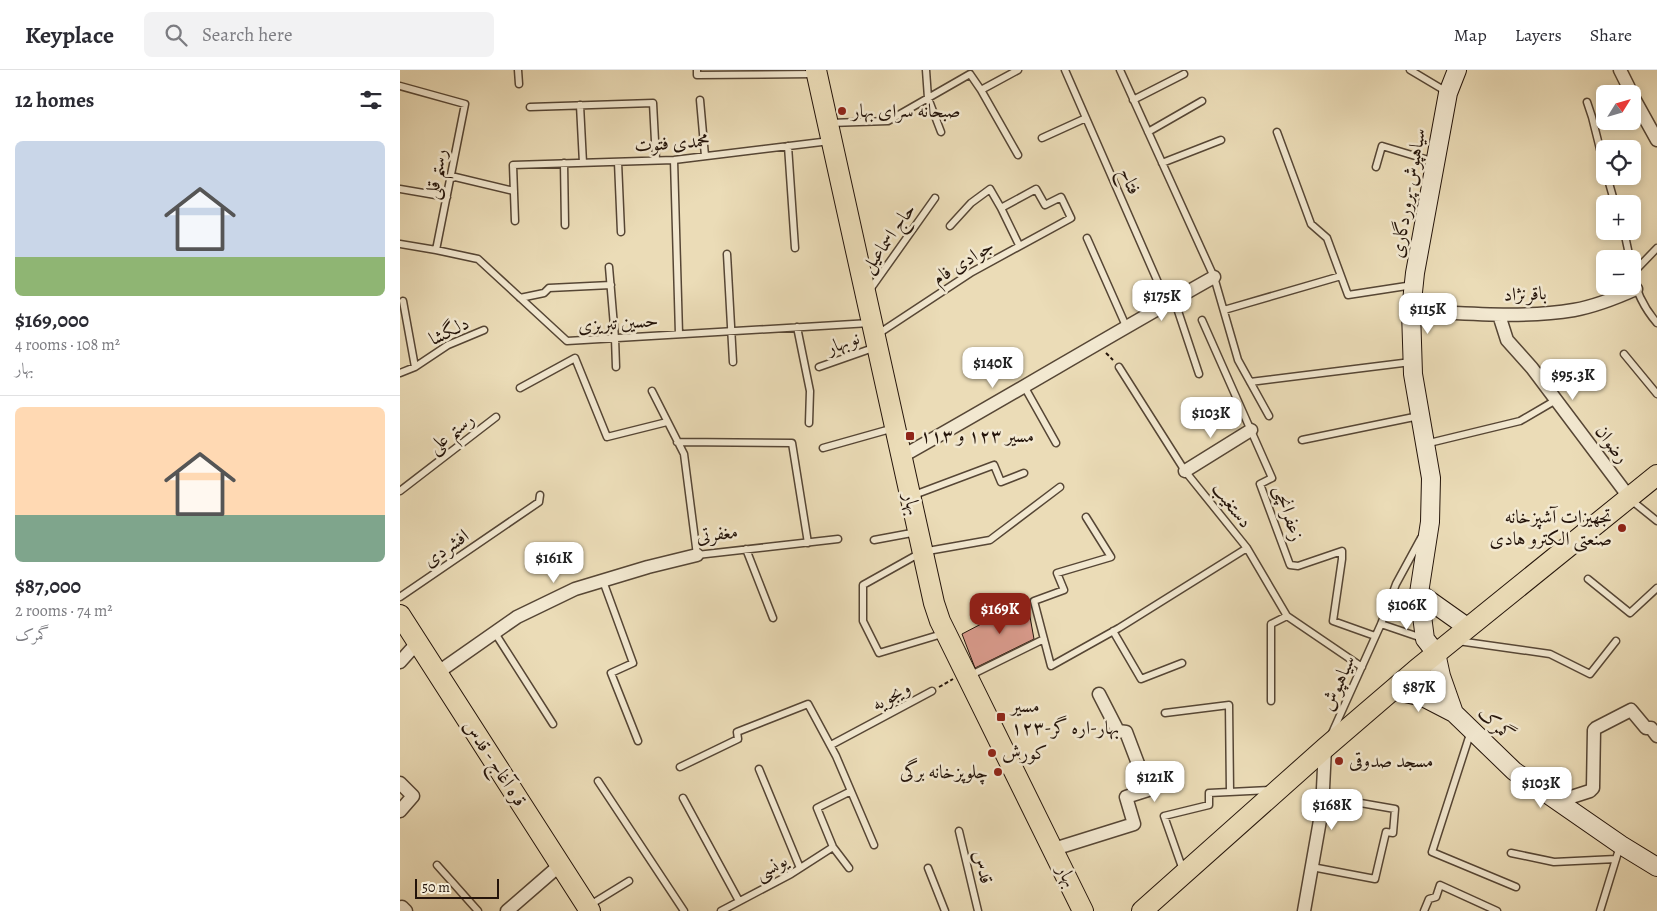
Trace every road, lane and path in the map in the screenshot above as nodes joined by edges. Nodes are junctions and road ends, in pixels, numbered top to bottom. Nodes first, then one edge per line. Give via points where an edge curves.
1 (518, 70) edge
2 (696, 70) edge
3 (926, 70) edge
4 (1018, 70) edge
5 (1065, 70) edge
6 (1120, 70) edge
7 (1410, 70) edge
8 (1457, 70) edge
9 (1620, 70) edge
10 (816, 72) edge
11 (1184, 74) dead end
12 (519, 84) dead end
13 (1627, 85) edge
14 (400, 86) edge
15 (981, 90) junction
16 (1448, 93) junction
17 (928, 98) junction
18 (700, 100) dead end
19 (1133, 100) junction
20 (1202, 101) dead end
21 (1587, 102) dead end
22 (580, 106) junction
23 (530, 108) dead end
24 (1641, 111) edge
25 (1086, 118) junction
26 (830, 132) junction
27 (941, 132) dead end
28 (1148, 132) junction
29 (1277, 132) dead end
30 (1042, 138) dead end
31 (1221, 140) dead end
32 (1598, 140) edge
33 (1657, 140) edge
34 (788, 146) junction
35 (1018, 155) dead end
36 (705, 156) junction
37 (656, 160) junction
38 (674, 160) junction
39 (618, 162) junction
40 (1436, 162) junction
41 (564, 163) junction
42 (583, 163) junction
43 (1162, 163) junction
44 (1376, 166) dead end
45 (451, 176) junction
46 (400, 188) edge
47 (514, 191) junction
48 (447, 197) junction
49 (935, 198) dead end
50 (1000, 208) junction
51 (515, 221) dead end
52 (565, 225) dead end
53 (950, 226) dead end
54 (621, 232) dead end
55 (1088, 238) dead end
56 (400, 244) edge
57 (1018, 246) junction
58 (795, 248) dead end
59 (1657, 248) edge
60 (436, 250) junction
61 (727, 254) dead end
62 (1641, 265) edge
63 (609, 267) dead end
64 (1214, 276) junction
65 (1341, 276) junction
66 (610, 285) junction
67 (1414, 285) junction
68 (1623, 295) edge
69 (1639, 295) edge
70 (866, 296) junction
71 (520, 298) junction
72 (403, 300) dead end
73 (1170, 301) junction
74 (1224, 310) junction
75 (1411, 311) junction
76 (1499, 314) junction
77 (1202, 320) dead end
78 (1657, 323) edge
79 (1126, 326) junction
80 (797, 327) junction
81 (484, 330) dead end
82 (732, 331) junction
83 (679, 334) junction
84 (874, 335) junction
85 (616, 338) junction
86 (1097, 343) junction
87 (1624, 354) dead end
88 (733, 362) dead end
89 (1412, 362) junction
90 (415, 366) junction
91 (616, 367) dead end
92 (819, 367) dead end
93 (1120, 367) joint
94 (400, 373) edge
95 (1199, 374) dead end
96 (1250, 382) junction
97 (1024, 386) junction
98 (520, 388) dead end
99 (652, 391) dead end
100 (1657, 394) edge
101 (1556, 400) junction
102 (1269, 416) dead end
103 (1420, 416) junction
104 (496, 417) dead end
105 (667, 422) junction
106 (808, 423) dead end
107 (895, 428) junction
108 (1251, 430) junction
109 (1302, 440) dead end
110 (678, 442) junction
111 (1056, 443) dead end
112 (1425, 444) junction
113 (823, 448) dead end
114 (901, 457) junction
115 (1185, 471) junction
116 (1024, 473) dead end
117 (1657, 475) edge
118 (1060, 487) dead end
119 (400, 491) edge
120 (540, 495) dead end
121 (910, 496) junction
122 (1629, 497) junction
123 (1086, 517) dead end
124 (1657, 521) edge
125 (1430, 522) junction
126 (838, 539) dead end
127 (874, 540) dead end
128 (920, 542) junction
129 (808, 543) junction
130 (1246, 548) junction
131 (746, 550) junction
132 (697, 555) junction
133 (1588, 579) dead end
134 (603, 581) junction
135 (1657, 588) edge
136 (1419, 594) junction
137 (400, 598) edge
138 (400, 615) edge
139 (1287, 616) junction
140 (773, 618) dead end
141 (1381, 624) junction
142 (1468, 627) junction
143 (1113, 631) junction
144 (495, 633) junction
145 (946, 633) junction
146 (1375, 636) junction
147 (1044, 639) junction
148 (1452, 640) junction
149 (1616, 641) dead end
150 (418, 642) junction
151 (1430, 646) junction
152 (400, 662) edge
153 (1182, 664) dead end
154 (1362, 666) junction
155 (437, 673) junction
156 (967, 675) junction
157 (1392, 690) junction
158 (932, 691) joint
159 (1099, 694) dead end
160 (1271, 701) dead end
161 (1165, 713) dead end
162 (1454, 713) junction
163 (553, 724) dead end
164 (1472, 730) junction
165 (1657, 736) edge
166 (638, 741) dead end
167 (831, 746) junction
168 (1325, 748) junction
169 (680, 767) dead end
170 (760, 769) dead end
171 (598, 781) dead end
172 (400, 783) edge
173 (1278, 789) junction
174 (851, 791) junction
175 (1230, 792) junction
176 (683, 798) dead end
177 (1322, 801) junction
178 (1558, 801) junction
179 (400, 811) edge
180 (959, 831) dead end
181 (874, 845) dead end
182 (833, 847) junction
183 (1054, 849) junction
184 (1618, 852) junction
185 (1511, 853) dead end
186 (438, 865) dead end
187 (560, 865) junction
188 (1657, 866) edge
189 (1312, 867) junction
190 (800, 868) junction
191 (850, 868) dead end
192 (928, 868) dead end
193 (1184, 873) junction
194 (629, 880) dead end
195 (1516, 887) dead end
196 (739, 901) junction
197 (588, 909) edge
198 (478, 911) edge
199 (507, 911) edge
200 (684, 911) edge
201 (721, 911) edge
202 (945, 911) edge
203 (978, 911) edge
204 (1083, 911) edge
205 (1142, 911) edge
206 (1304, 911) edge
207 (1424, 911) edge
208 (1497, 911) edge
209 (1600, 911) edge

1 - 12 lane
2 - 10 lane via 697,75
3 - 17 lane
4 - 15 lane
5 - 25 lane, فتاح
6 - 19 lane
7 - 16 lane
8 - 16 street, سیاهپوش-پروردگاری
9 - 13 street
10 - 26 main road, بهار
11 - 19 lane
14 - 45 lane, رستم قلی via 465,104
15 - 17 lane, محمدی فتوت via 970,74
15 - 35 lane
16 - 40 street, سیاهپوش-پروردگاری
17 - 26 lane, محمدی فتوت via 888,121
17 - 27 lane
18 - 36 lane
19 - 28 lane
20 - 28 lane
21 - 32 lane
22 - 23 lane
22 - 37 lane via 654,103
22 - 42 lane
24 - 33 street
25 - 30 lane
25 - 73 lane, فتاح
26 - 34 lane, محمدی فتوت
26 - 70 main road, بهار
28 - 43 lane
29 - 65 lane via 1311,224 1327,238
31 - 43 lane
34 - 36 lane, محمدی فتوت
34 - 58 lane
36 - 38 lane, محمدی فتوت
37 - 38 lane, محمدی فتوت
37 - 39 lane, محمدی فتوت
38 - 83 lane
39 - 42 lane, محمدی فتوت
39 - 54 lane
40 - 44 lane via 1382,146
40 - 67 street, سیاهپوش-پروردگاری
41 - 42 lane, محمدی فتوت
41 - 47 lane, محمدی فتوت via 513,165
41 - 52 lane
43 - 64 lane
45 - 47 lane
45 - 48 lane, رستم قلی
46 - 48 lane
47 - 51 lane
48 - 60 lane, رستم قلی
49 - 70 lane, حاج اسماعیل
50 - 53 lane via 990,189 971,203
50 - 57 lane
50 - 57 lane, جوادی فام via 1036,189 1045,205 1061,198 1071,218
55 - 79 lane
56 - 60 lane, حسین تبریزی
57 - 84 lane, جوادی فام
59 - 62 lane
60 - 71 lane, حسین تبریزی via 478,259
61 - 82 lane
63 - 66 lane
64 - 73 street
64 - 74 lane
65 - 67 lane via 1348,295
65 - 74 lane
66 - 71 lane via 549,288 544,293
66 - 85 lane
67 - 75 street, سیاهپوش-پروردگاری
68 - 76 street, باقرنژاد via 1574,310
69 - 78 lane
70 - 84 main road, بهار
71 - 85 lane, حسین تبریزی via 567,341
72 - 90 lane
73 - 79 street
73 - 95 lane, فتاح
74 - 96 lane via 1238,360
75 - 76 street, باقرنژاد
75 - 89 street, سیاهپوش-پروردگاری
76 - 101 street, رضوان via 1507,340
77 - 108 lane, زعفرانچی
79 - 86 street
80 - 82 lane, حسین تبریزی
80 - 84 lane, حسین تبریزی
80 - 106 lane via 810,391
81 - 90 lane, دلگشا via 448,345
82 - 83 lane, حسین تبریزی
82 - 88 lane
83 - 85 lane, حسین تبریزی
84 - 92 lane, نوبهار
84 - 107 main road, بهار
85 - 91 lane
86 - 93 path
86 - 97 street
87 - 100 lane
89 - 96 lane
89 - 103 street, سیاهپوش-پروردگاری
90 - 94 lane, دلگشا
93 - 115 lane, دستغیب
96 - 102 lane
97 - 111 lane
97 - 114 street
98 - 105 lane via 575,358 607,437
99 - 105 lane
101 - 112 lane via 1520,421
101 - 122 street, رضوان
103 - 109 lane
103 - 112 street, سیاهپوش-پروردگاری
104 - 119 lane, رستم علی
105 - 110 lane
107 - 113 lane
107 - 114 main road, بهار
108 - 115 street
108 - 146 lane, زعفرانچی via 1272,478 1260,484 1290,565 1298,566 1342,551 1333,621
110 - 129 lane via 792,443
110 - 132 lane via 684,454
112 - 125 street, سیاهپوش-پروردگاری via 1431,478
114 - 121 main road, بهار
115 - 130 lane, دستغیب
116 - 121 lane via 1002,482 994,465
117 - 122 main road
118 - 128 lane via 990,540
120 - 137 lane, افشردی via 539,502
121 - 128 main road, بهار
122 - 124 lane
122 - 142 main road
123 - 147 lane via 1111,557 1057,573 1064,590 1034,601
125 - 136 street, سیاهپوش-پروردگاری
125 - 141 lane, سیاهپوش via 1396,584
126 - 129 lane, مغفرتی
127 - 128 lane
128 - 145 main road, بهار via 934,603
128 - 145 lane via 863,585 863,621 880,654
129 - 131 lane, مغفرتی
130 - 139 lane, دستغیب
130 - 143 lane
131 - 132 lane, مغفرتی
131 - 140 lane
132 - 134 street, مغفرتی
133 - 135 lane via 1630,613
134 - 144 street, مغفرتی via 575,589 517,617
134 - 166 lane via 633,663 612,673
136 - 142 street
136 - 151 street, گمرک
138 - 150 main road, قره آغاج - قدس
139 - 154 lane, دستغیب
139 - 160 lane via 1271,624
141 - 146 lane, سیاهپوش
141 - 151 lane
142 - 148 main road
143 - 147 lane via 1051,666
143 - 153 lane via 1141,679
144 - 155 street, مغفرتی
144 - 163 lane
145 - 156 main road, بهار
146 - 154 lane, سیاهپوش
147 - 156 lane
148 - 149 lane via 1550,654 1590,674
148 - 151 main road
150 - 152 street
150 - 155 main road, قره آغاج - قدس
151 - 157 main road
151 - 162 street, گمرک
154 - 168 lane, سیاهپوش
155 - 187 main road, قره آغاج - قدس
156 - 158 path, ویجویه
156 - 183 main road, بهار
157 - 162 street, گمرک via 1423,697
157 - 168 main road
158 - 167 lane, ویجویه
159 - 183 street via 1118,731 1126,732 1148,790 1126,797 1134,824
161 - 175 lane via 1229,705
162 - 164 street, گمرک
164 - 178 street, گمرک via 1514,771
164 - 195 lane via 1432,852
165 - 178 street via 1631,710 1596,728 1594,788
167 - 169 lane via 808,704 737,732 738,739
167 - 174 lane
168 - 173 main road
168 - 177 street
170 - 190 lane
171 - 200 lane
172 - 179 street via 413,796
173 - 175 lane
173 - 193 main road
174 - 181 lane
174 - 182 lane via 817,808
175 - 193 lane via 1209,793 1209,805 1164,816
176 - 196 lane
177 - 189 street
177 - 189 lane via 1349,801 1395,809 1393,833 1386,832 1375,879
178 - 184 street, گمرک
180 - 203 lane, قدس
182 - 190 lane, یونسی
182 - 191 lane
183 - 204 main road, بهار
184 - 185 lane via 1554,862
184 - 188 street, گمرک
184 - 209 lane
186 - 198 lane
187 - 197 main road, قره آغاج - قدس
187 - 199 street
189 - 206 street
190 - 196 lane, یونسی
192 - 202 lane
193 - 205 main road
194 - 197 lane
196 - 201 lane, یونسی
207 - 208 lane via 1429,899 1436,897 1440,885

